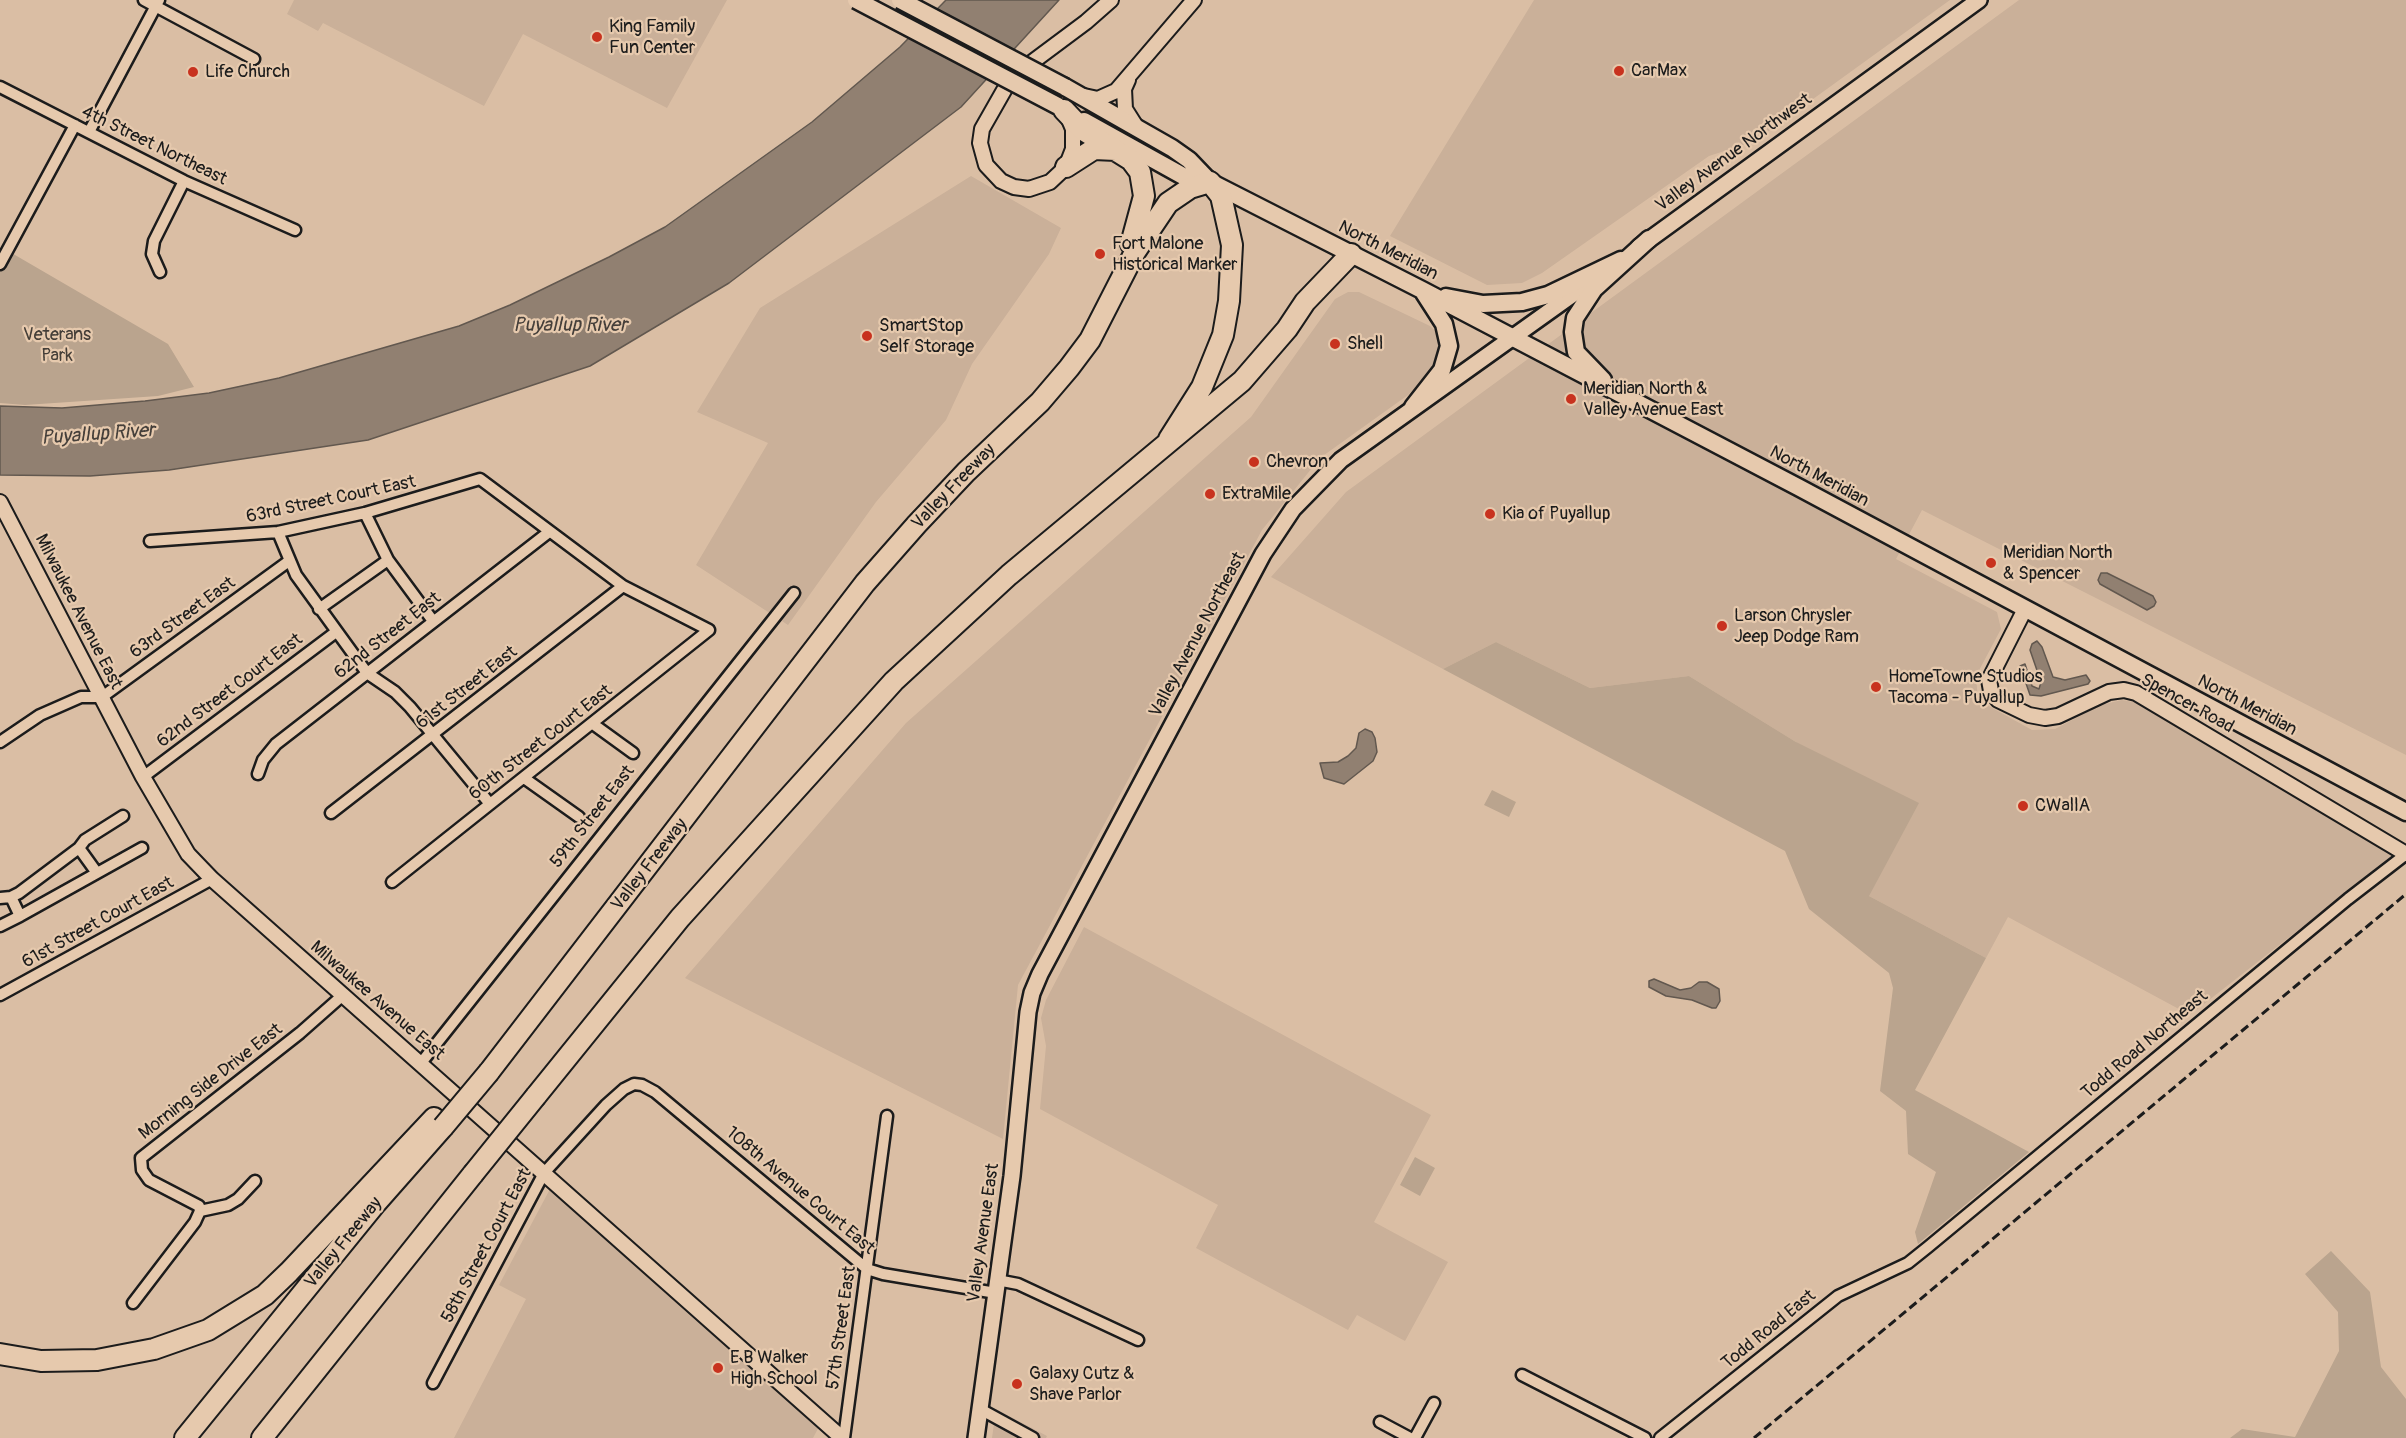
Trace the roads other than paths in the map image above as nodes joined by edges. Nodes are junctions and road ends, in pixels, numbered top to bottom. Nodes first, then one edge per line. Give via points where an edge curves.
1 (144, 0) edge
2 (856, 0) edge
3 (900, 0) edge
4 (1111, 0) edge
5 (1194, 0) edge
6 (1979, 0) edge
7 (158, 3) edge
8 (254, 59) dead end
9 (1134, 70) junction
10 (0, 87) edge
11 (1071, 90) junction
12 (1061, 108) junction
13 (75, 125) junction
14 (1137, 128) junction
15 (89, 132) junction
16 (1116, 150) junction
17 (1066, 167) junction
18 (184, 181) junction
19 (1210, 182) junction
20 (295, 230) dead end
21 (1649, 239) junction
22 (1351, 254) junction
23 (1621, 260) junction
24 (0, 264) edge
25 (160, 272) dead end
26 (1422, 290) junction
27 (1113, 294) junction
28 (1512, 339) junction
29 (1619, 395) junction
30 (1413, 407) junction
31 (1168, 439) junction
32 (1, 504) edge
33 (365, 513) junction
34 (278, 532) junction
35 (549, 532) junction
36 (150, 541) dead end
37 (388, 560) junction
38 (289, 561) junction
39 (622, 586) junction
40 (794, 592) dead end
41 (319, 609) junction
42 (2025, 609) junction
43 (433, 621) junction
44 (336, 632) junction
45 (367, 673) junction
46 (102, 697) junction
47 (593, 724) junction
48 (434, 735) junction
49 (0, 742) edge
50 (633, 753) dead end
51 (258, 774) dead end
52 (143, 777) junction
53 (524, 778) junction
54 (490, 804) junction
55 (2406, 812) edge
56 (331, 813) dead end
57 (123, 816) dead end
58 (579, 817) dead end
59 (79, 848) junction
60 (142, 848) dead end
61 (2406, 855) edge
62 (97, 873) junction
63 (212, 879) junction
64 (392, 882) dead end
65 (5, 898) edge
66 (20, 916) junction
67 (0, 926) edge
68 (0, 995) edge
69 (343, 995) junction
70 (1026, 1032) joint
71 (421, 1064) junction
72 (634, 1084) joint
73 (887, 1116) dead end
74 (438, 1123) junction
75 (544, 1173) junction
76 (255, 1181) dead end
77 (200, 1211) junction
78 (1908, 1263) joint
79 (867, 1269) junction
80 (997, 1286) junction
81 (133, 1303) dead end
82 (1138, 1340) dead end
83 (0, 1354) edge
84 (1522, 1375) dead end
85 (433, 1383) dead end
86 (1434, 1403) dead end
87 (980, 1409) junction
88 (1380, 1422) dead end
89 (185, 1438) edge
90 (262, 1438) edge
91 (843, 1438) edge
92 (975, 1438) edge
93 (1033, 1438) edge
94 (1410, 1438) edge
95 (1415, 1438) edge
96 (1645, 1438) edge
97 (1660, 1438) edge

1 - 7 street
2 - 12 main road, North Meridian, bridge
3 - 11 main road, North Meridian, bridge
4 - 17 street via 1023,69 996,100 982,129 980,143 986,165 1007,184 1036,188 1050,182
5 - 9 street
6 - 21 main road, Valley Avenue Northwest
7 - 8 street
7 - 15 street
9 - 11 street via 1107,97 1091,98
9 - 14 street via 1124,89 1124,100 1128,117
10 - 13 street, 4th Street Northeast
11 - 14 main road, North Meridian
12 - 16 highway via 1083,130
12 - 17 street via 1073,129 1074,140
12 - 19 main road, North Meridian via 1183,176
13 - 15 street, 4th Street Northeast
13 - 24 street
14 - 19 main road, North Meridian via 1189,160
15 - 18 street, 4th Street Northeast
16 - 17 highway via 1094,149
16 - 27 highway via 1140,172 1144,196
18 - 20 street, 4th Street Northeast
18 - 25 street via 154,241 152,255
19 - 22 main road, North Meridian
19 - 27 highway via 1190,188 1168,203
19 - 31 highway via 1221,196 1232,245 1229,301 1223,335 1202,387
21 - 23 main road, Valley Avenue Northwest
21 - 29 main road via 1594,289 1575,318 1576,352
22 - 26 main road, North Meridian
22 - 31 highway via 1305,302 1242,381 1205,414
23 - 26 main road via 1548,295 1522,302 1483,304
23 - 28 main road, Valley Avenue Northwest
26 - 28 main road, North Meridian
26 - 30 main road via 1444,324 1449,346 1443,370
27 - 74 highway, Valley Freeway, bridge via 1090,340 1040,402 966,472 865,583 549,994
28 - 29 main road, North Meridian
28 - 30 main road, Valley Avenue Northeast
29 - 42 main road, North Meridian
30 - 70 main road, Valley Avenue Northeast via 1341,460 1275,532 1040,974 1032,993
31 - 90 highway, bridge via 985,596 894,681 680,918
32 - 46 street, Milwaukee Avenue East
33 - 34 street, 63rd Street Court East
33 - 35 street, 63rd Street Court East via 480,479
33 - 37 street
34 - 36 street, 63rd Street Court East
34 - 38 street
35 - 39 street
35 - 43 street, 62nd Street East
37 - 41 street
37 - 43 street
38 - 41 street
38 - 46 street, 63rd Street East
39 - 47 street, 60th Street Court East via 709,630
39 - 48 street, 61st Street East
40 - 71 street, 59th Street East
41 - 44 street
42 - 55 main road, North Meridian
42 - 61 street, Spencer Road via 1989,680 1990,691 1998,700 2045,718 2058,716 2109,692 2136,693
43 - 45 street, 62nd Street East
44 - 45 street
44 - 52 street, 62nd Street Court East
45 - 48 street via 395,692
45 - 51 street, 62nd Street East via 276,744
46 - 49 street, 63rd Street East via 81,697 40,715
46 - 52 street, Milwaukee Avenue East
47 - 50 street
47 - 53 street, 60th Street Court East
48 - 54 street
48 - 56 street, 61st Street East
52 - 63 street, Milwaukee Avenue East via 188,854
53 - 54 street, 60th Street Court East
53 - 58 street
54 - 64 street, 60th Street Court East
57 - 59 street
59 - 62 street
59 - 65 street
60 - 62 street
61 - 78 street, Todd Road Northeast
62 - 66 street
63 - 68 street, 61st Street Court East
63 - 69 street, Milwaukee Avenue East
65 - 66 street
66 - 67 street
69 - 71 street, Milwaukee Avenue East
69 - 77 street, Morning Side Drive East via 141,1158 142,1170 150,1180 199,1206
70 - 80 main road, Valley Avenue East
71 - 75 street, Milwaukee Avenue East
72 - 75 street, 58th Street Court East via 606,1105
72 - 79 street, 108th Avenue Court East via 655,1092
73 - 79 street, 57th Street East
74 - 83 highway via 290,1272 265,1294 208,1330 154,1349 97,1360 41,1361
74 - 89 highway, Valley Freeway
75 - 85 street, 58th Street Court East
75 - 91 street, Milwaukee Avenue East
76 - 77 street via 228,1205
77 - 81 street
78 - 97 street, Todd Road East via 1838,1296
79 - 80 street, 108th Avenue Court East
79 - 91 street, 57th Street East
80 - 82 street, 108th Avenue Court East via 1017,1284
80 - 87 main road, Valley Avenue East
84 - 96 street
86 - 95 street
87 - 92 main road, Valley Avenue East
87 - 93 street
88 - 94 street

